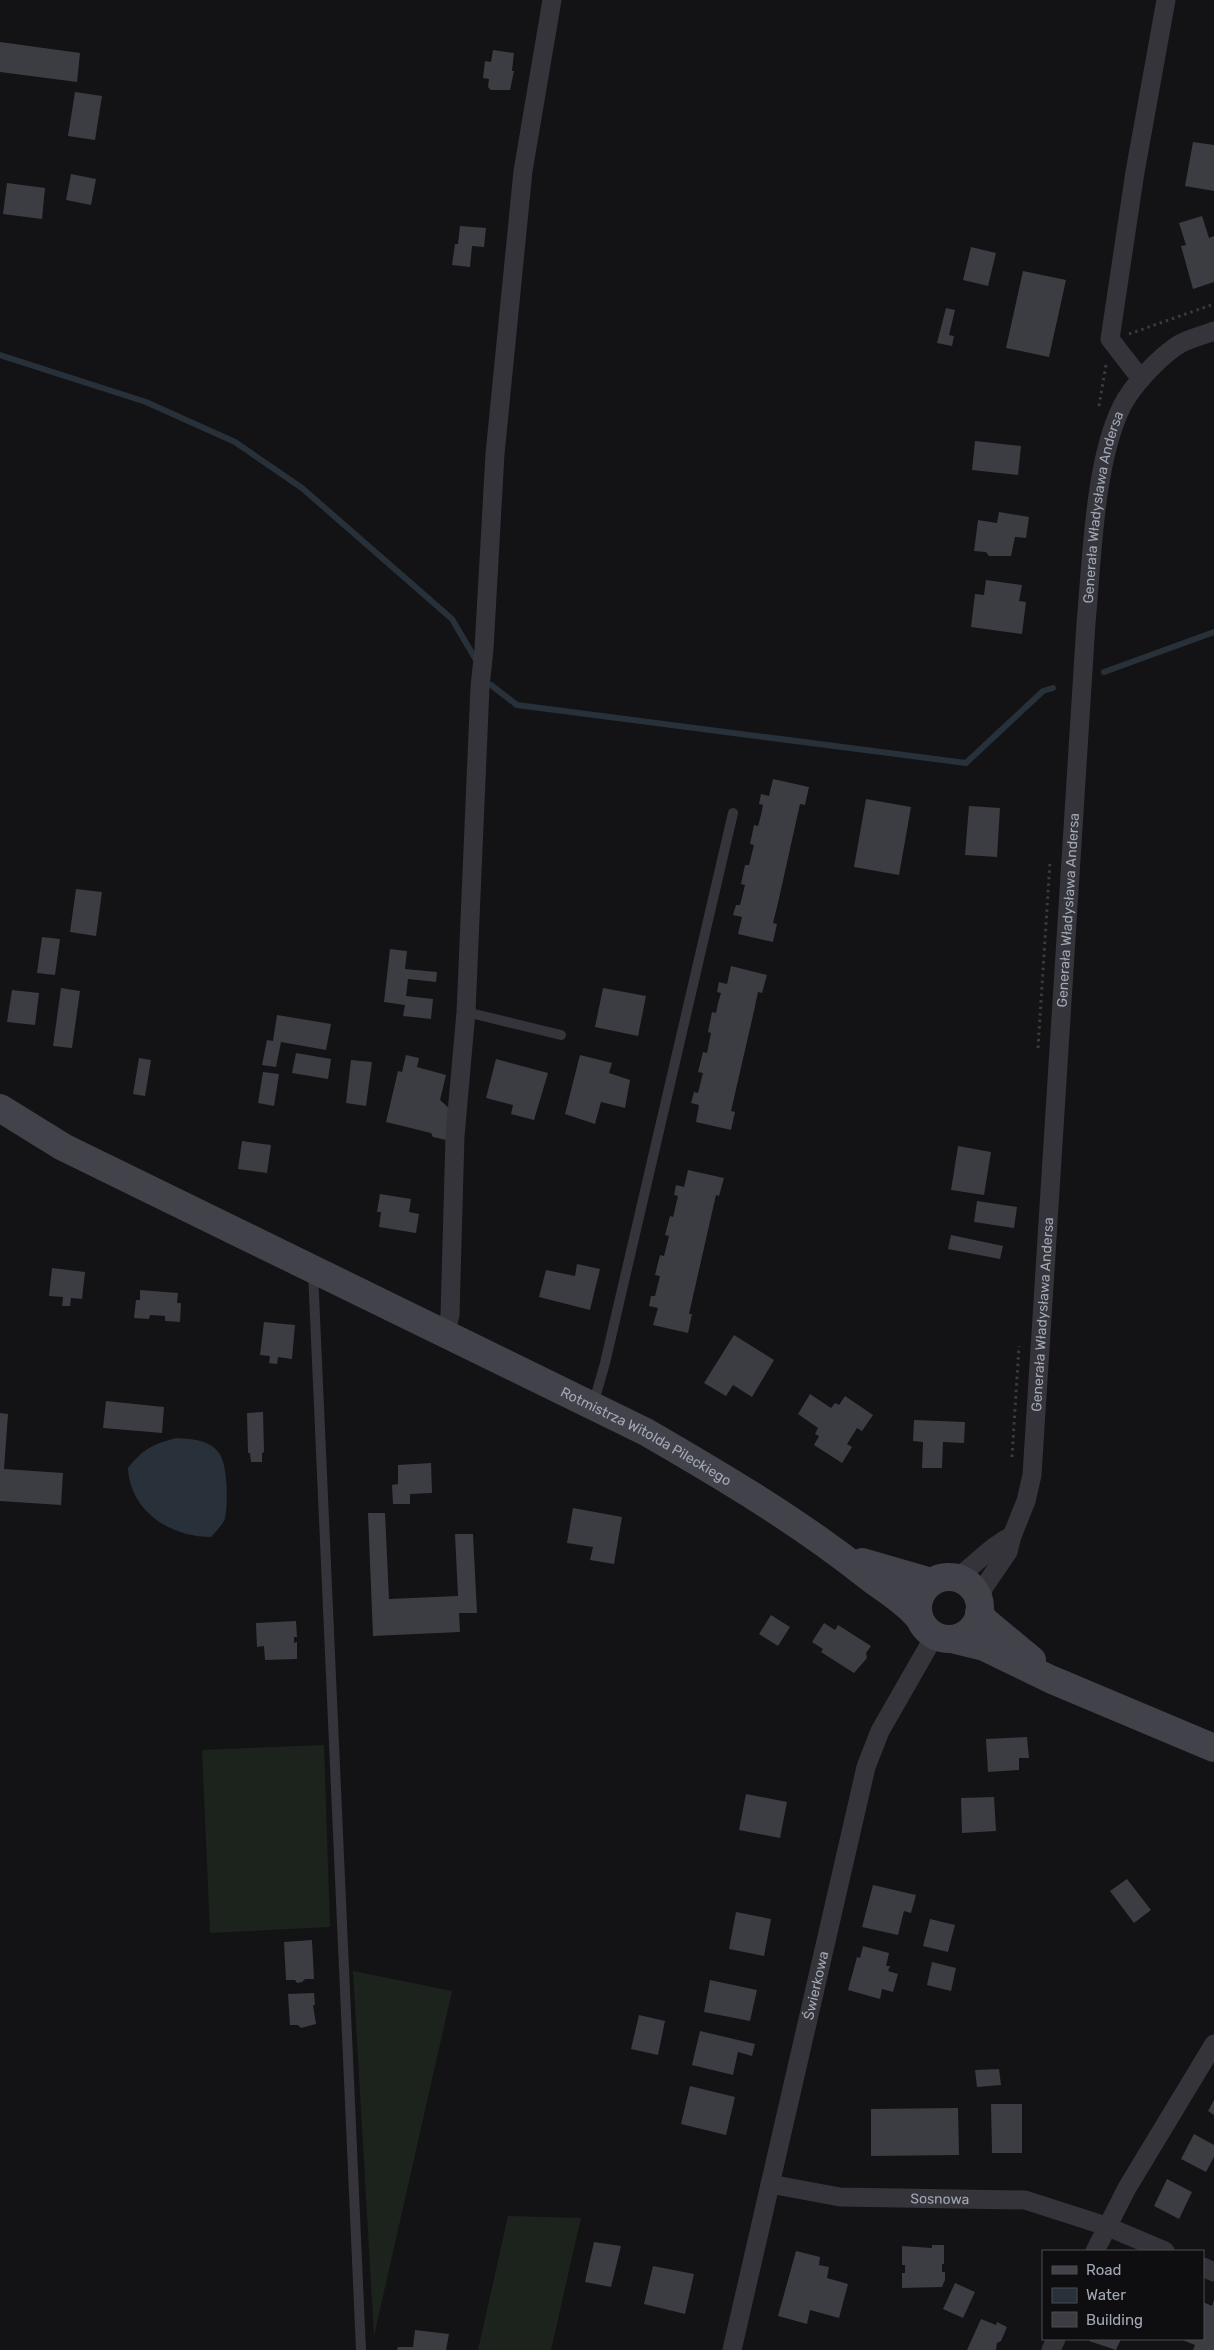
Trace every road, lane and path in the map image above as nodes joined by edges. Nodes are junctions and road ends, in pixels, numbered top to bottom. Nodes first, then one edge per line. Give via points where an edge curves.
1 (552, 0) edge
2 (1166, 0) edge
3 (1214, 331) edge
4 (1141, 379) junction
5 (733, 813) dead end
6 (466, 1012) junction
7 (561, 1035) dead end
8 (0, 1108) edge
9 (312, 1269) junction
10 (445, 1335) junction
11 (593, 1406) junction
12 (1012, 1536) junction
13 (838, 1552) junction
14 (944, 1580) junction
15 (979, 1608) junction
16 (935, 1631) junction
17 (1050, 1679) junction
18 (1214, 1748) edge
19 (1214, 2044) edge
20 (770, 2184) junction
21 (1106, 2226) junction
22 (1095, 2250) edge
23 (1163, 2250) edge
24 (361, 2350) edge
25 (732, 2350) edge

1 - 6 street via 523,171 495,454 480,687
2 - 4 street via 1134,172 1110,339
3 - 4 street, Generała Władysława Andersa via 1176,346
4 - 12 street, Generała Władysława Andersa via 1122,405 1108,439 1098,499 1086,624 1032,1475 1026,1502
5 - 11 lane
6 - 7 lane
6 - 10 street via 455,1136 450,1315
8 - 9 street, Rotmistrza Witolda Pileckiego via 63,1147
9 - 10 street, Rotmistrza Witolda Pileckiego
9 - 24 lane
10 - 11 street, Rotmistrza Witolda Pileckiego
11 - 13 street, Rotmistrza Witolda Pileckiego via 646,1432 738,1485
12 - 14 street via 998,1542 968,1570
12 - 15 street, Generała Władysława Andersa via 1008,1552 984,1586
13 - 14 street, Rotmistrza Witolda Pileckiego via 872,1565
13 - 16 street, Rotmistrza Witolda Pileckiego via 908,1604
14 - 15 street via 970,1585
14 - 16 street via 919,1598 918,1608
15 - 16 street via 976,1623 961,1637
15 - 17 street via 985,1621 1022,1650
16 - 17 street via 984,1647
16 - 20 street, Świerkowa via 880,1731 866,1768
17 - 18 street
19 - 21 street
20 - 21 street, Sosnowa via 840,2197 1025,2200
20 - 25 street, Świerkowa
21 - 22 street
21 - 23 street, Sosnowa

